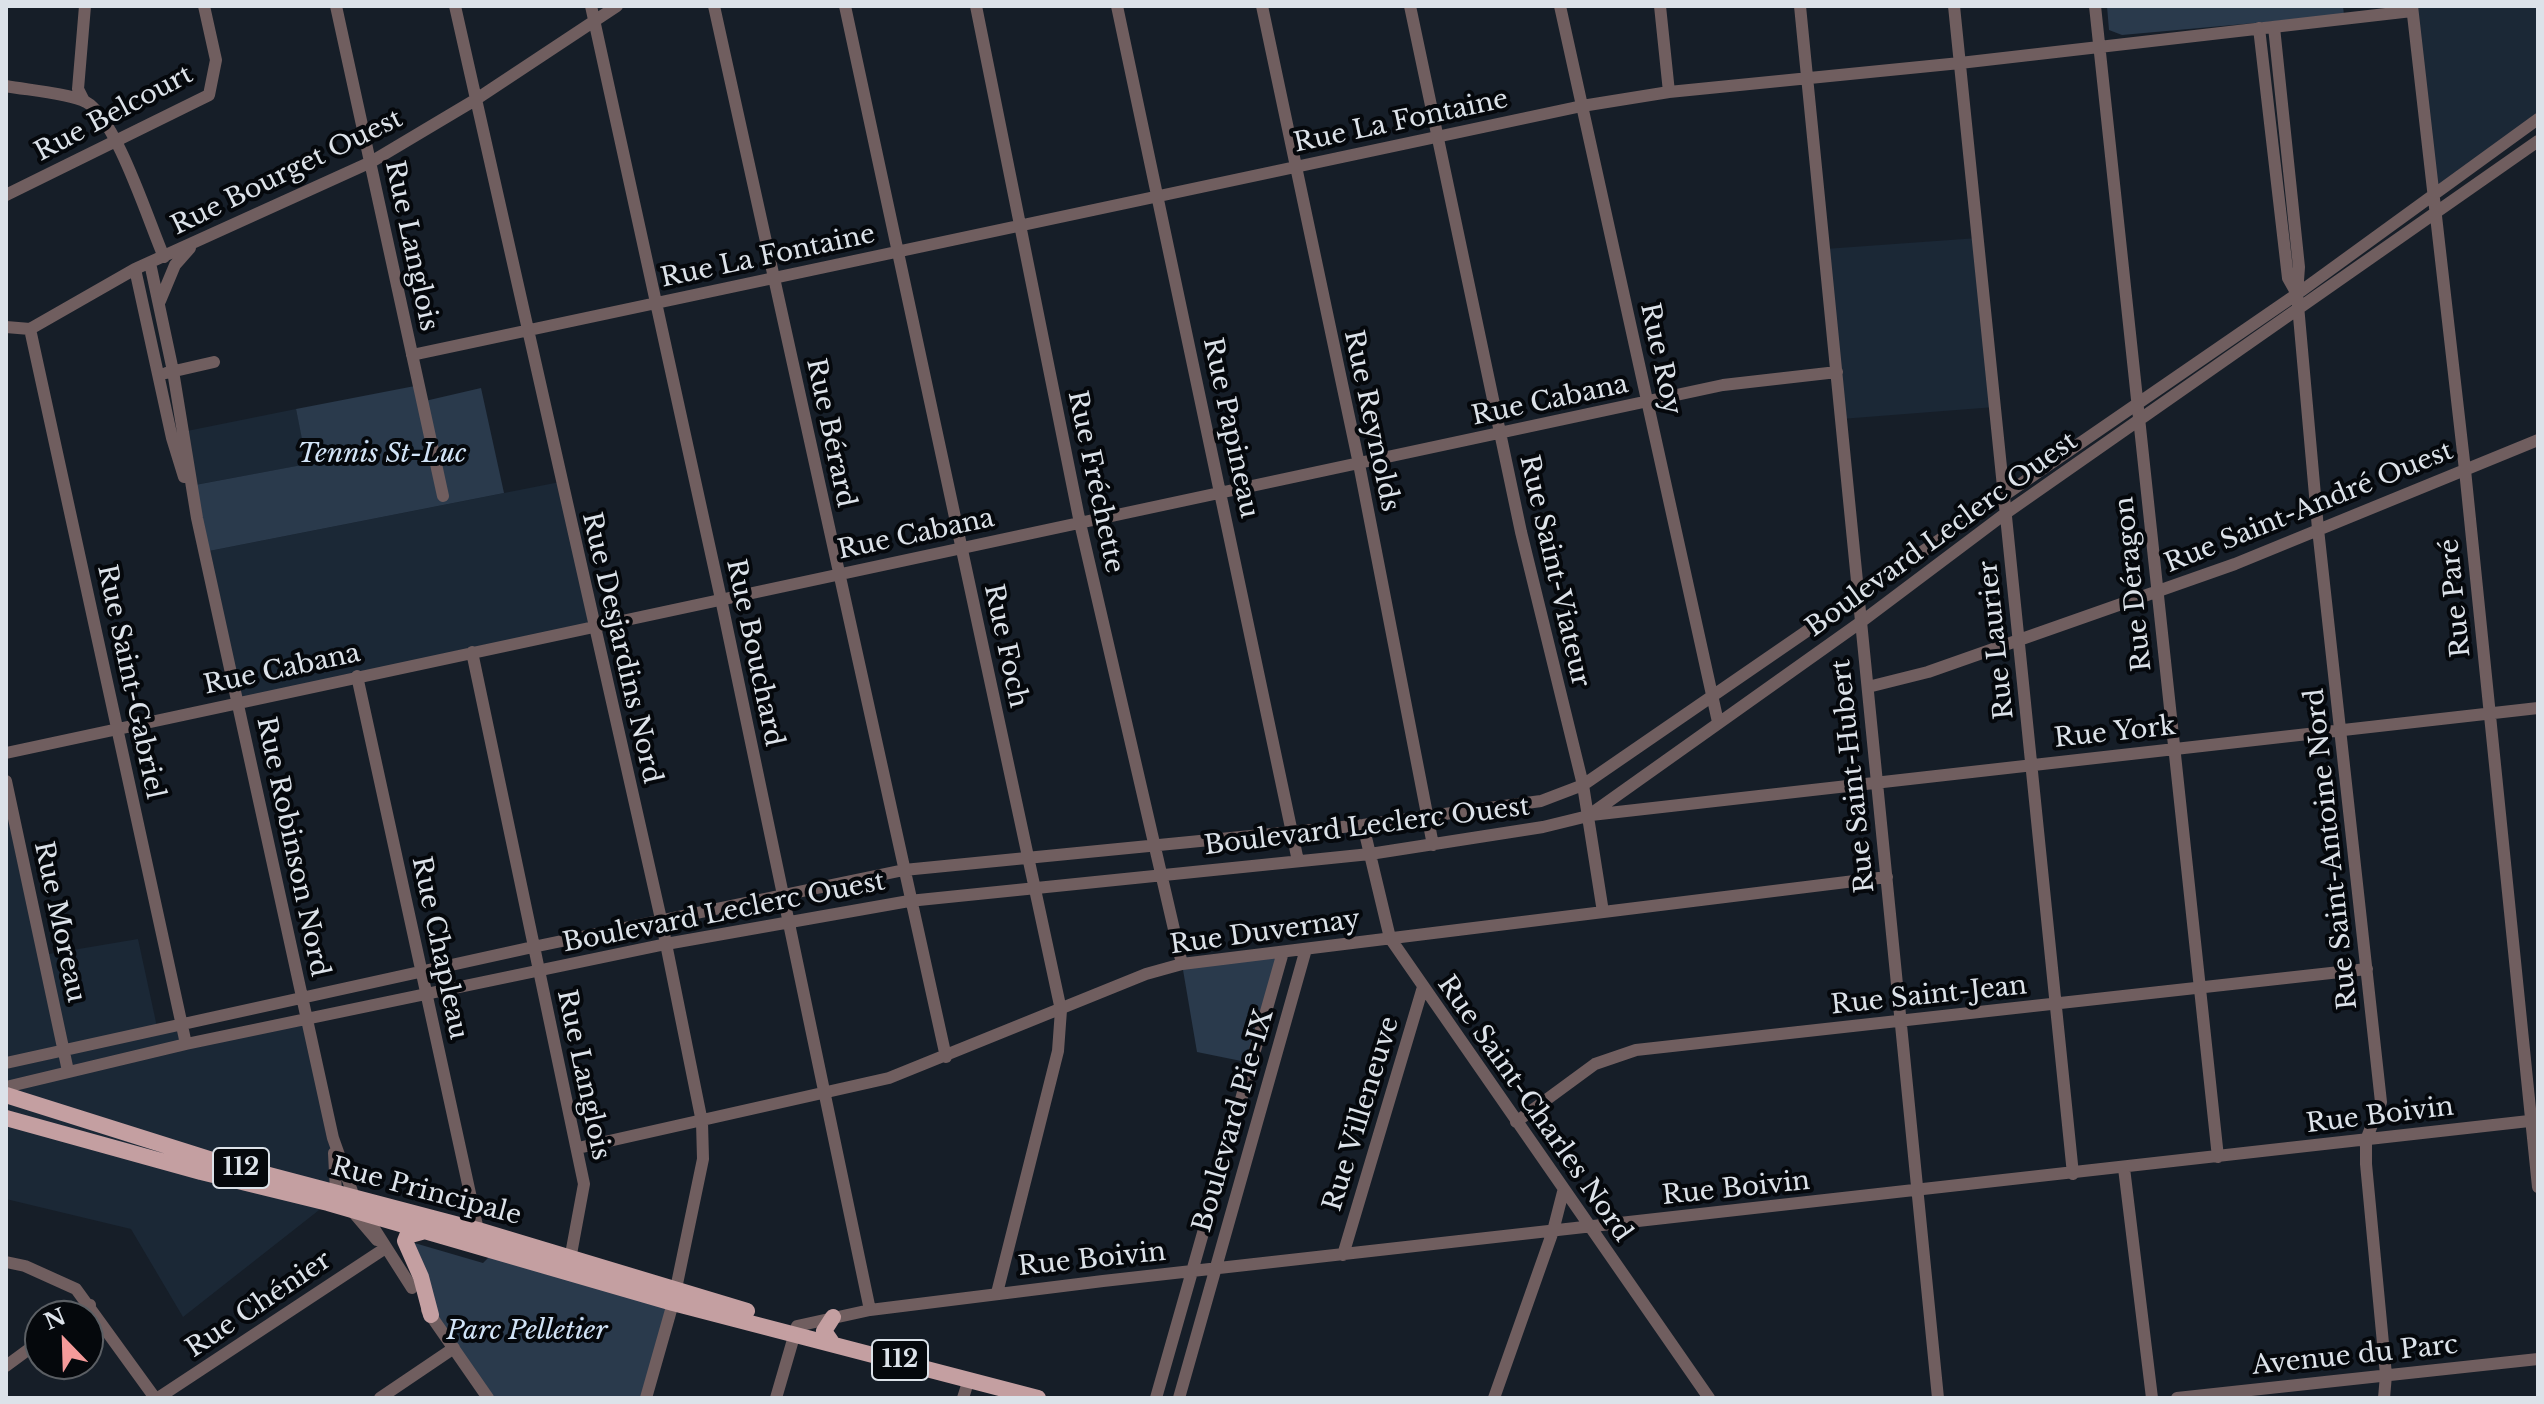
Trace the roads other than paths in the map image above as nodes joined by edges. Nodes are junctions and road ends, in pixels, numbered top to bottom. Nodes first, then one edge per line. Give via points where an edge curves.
1 (85, 6) edge
2 (204, 6) edge
3 (336, 6) edge
4 (455, 6) edge
5 (617, 6) edge
6 (714, 6) edge
7 (845, 6) edge
8 (976, 6) edge
9 (1117, 6) edge
10 (1262, 6) edge
11 (1410, 6) edge
12 (1560, 6) edge
13 (1660, 6) edge
14 (1800, 6) edge
15 (1954, 6) edge
16 (2095, 6) edge
17 (2412, 8) edge
18 (592, 12) edge
19 (2274, 27) junction
20 (2259, 28) junction
21 (2099, 47) junction
22 (1960, 63) junction
23 (1807, 77) junction
24 (6, 86) edge
25 (1669, 92) junction
26 (475, 100) junction
27 (84, 101) junction
28 (1582, 106) junction
29 (2538, 119) edge
30 (1438, 137) junction
31 (115, 140) junction
32 (2538, 141) edge
33 (371, 162) junction
34 (1295, 167) junction
35 (6, 195) edge
36 (1156, 197) junction
37 (2431, 197) junction
38 (2434, 215) junction
39 (1021, 226) junction
40 (195, 243) junction
41 (898, 252) junction
42 (164, 257) junction
43 (150, 263) junction
44 (135, 269) junction
45 (774, 278) junction
46 (2297, 294) junction
47 (653, 304) junction
48 (159, 305) junction
49 (2299, 310) junction
50 (6, 327) edge
51 (30, 329) junction
52 (527, 331) junction
53 (412, 355) junction
54 (214, 362) dead end
55 (173, 371) junction
56 (1837, 372) junction
57 (159, 374) junction
58 (2136, 401) junction
59 (1647, 402) junction
60 (2138, 420) junction
61 (1500, 434) junction
62 (2538, 440) edge
63 (1359, 464) junction
64 (2465, 470) junction
65 (1222, 493) junction
66 (2004, 493) junction
67 (443, 496) dead end
68 (2006, 513) junction
69 (197, 518) junction
70 (1080, 523) junction
71 (2318, 529) junction
72 (962, 548) junction
73 (839, 574) junction
74 (2157, 592) junction
75 (1859, 593) junction
76 (721, 599) junction
77 (1861, 622) junction
78 (593, 626) junction
79 (2019, 640) junction
80 (472, 652) junction
81 (357, 676) junction
82 (1868, 687) junction
83 (1712, 697) junction
84 (237, 702) junction
85 (2538, 708) edge
86 (2490, 713) junction
87 (1718, 722) junction
88 (118, 728) junction
89 (2342, 730) junction
90 (2173, 749) junction
91 (6, 753) edge
92 (2032, 765) junction
93 (6, 781) edge
94 (1637, 781) junction
95 (1877, 782) junction
96 (1583, 785) junction
97 (1649, 808) junction
98 (1588, 816) junction
99 (1428, 817) junction
100 (1363, 825) junction
101 (1293, 831) junction
102 (1433, 845) junction
103 (1152, 846) junction
104 (1370, 854) junction
105 (1028, 857) junction
106 (1298, 861) junction
107 (904, 870) junction
108 (1159, 873) junction
109 (1887, 877) junction
110 (1033, 889) junction
111 (784, 894) junction
112 (909, 901) junction
113 (1603, 912) junction
114 (661, 919) junction
115 (788, 922) junction
116 (1390, 938) junction
117 (666, 944) junction
118 (533, 947) junction
119 (1306, 949) junction
120 (1283, 952) junction
121 (1182, 964) junction
122 (2367, 969) junction
123 (421, 971) junction
124 (538, 971) junction
125 (1423, 987) junction
126 (2199, 988) junction
127 (426, 994) junction
128 (302, 997) junction
129 (2056, 1005) junction
130 (1061, 1010) junction
131 (307, 1019) junction
132 (1901, 1021) junction
133 (182, 1023) junction
134 (186, 1044) junction
135 (1256, 1048) junction
136 (64, 1050) junction
137 (1276, 1053) junction
138 (946, 1057) junction
139 (6, 1063) edge
140 (68, 1071) junction
141 (6, 1087) edge
142 (824, 1093) junction
143 (6, 1095) edge
144 (1239, 1106) junction
145 (1259, 1113) junction
146 (6, 1118) edge
147 (2536, 1121) edge
148 (702, 1122) junction
149 (1516, 1122) junction
150 (333, 1138) junction
151 (2366, 1140) junction
152 (578, 1148) junction
153 (2218, 1157) junction
154 (2124, 1168) junction
155 (2073, 1174) junction
156 (1217, 1183) junction
157 (1238, 1187) junction
158 (2538, 1187) edge
159 (336, 1192) junction
160 (1563, 1192) junction
161 (1918, 1192) junction
162 (357, 1207) junction
163 (1587, 1226) junction
164 (478, 1230) junction
165 (425, 1231) junction
166 (1553, 1231) junction
167 (384, 1249) junction
168 (1343, 1255) junction
169 (6, 1262) edge
170 (569, 1265) junction
171 (1216, 1268) junction
172 (1192, 1271) junction
173 (412, 1288) junction
174 (997, 1293) junction
175 (674, 1295) junction
176 (86, 1300) edge
177 (870, 1310) junction
178 (431, 1315) junction
179 (833, 1317) junction
180 (104, 1324) edge
181 (795, 1330) junction
182 (831, 1341) junction
183 (454, 1348) junction
184 (24, 1353) edge
185 (1168, 1357) junction
186 (2538, 1359) edge
187 (1189, 1363) junction
188 (6, 1366) edge
189 (2386, 1375) junction
190 (969, 1379) junction
191 (2243, 1394) edge
192 (157, 1398) edge
193 (380, 1398) edge
194 (488, 1398) edge
195 (646, 1398) edge
196 (776, 1398) edge
197 (963, 1398) edge
198 (1038, 1398) edge
199 (1156, 1398) edge
200 (1179, 1398) edge
201 (1494, 1398) edge
202 (1709, 1398) edge
203 (1938, 1398) edge
204 (2152, 1398) edge
205 (2177, 1398) edge
206 (2384, 1398) edge

1 - 27 street via 78,89
2 - 31 street, Rue Belcourt via 216,60 209,95
3 - 33 street, Rue Langlois
4 - 26 street, Rue Desjardins Nord
5 - 18 street, Rue Bourget Ouest
6 - 45 street, Rue Bérard
7 - 41 street, Rue Foch
8 - 39 street, Rue Fréchette
9 - 36 street, Rue Papineau
10 - 34 street, Rue Reynolds
11 - 30 street, Rue Saint-Viateur
12 - 28 street, Rue Roy
13 - 25 street
14 - 23 street, Rue Saint-Hubert
15 - 22 street, Rue Laurier
16 - 21 street, Rue Déragon
17 - 19 street, Rue La Fontaine
17 - 37 street, Rue Paré
18 - 26 street, Rue Bourget Ouest
18 - 47 street, Rue Bouchard
19 - 20 street, Rue La Fontaine
19 - 46 street, Rue Saint-Antoine Nord via 2299,267
20 - 21 street, Rue La Fontaine
20 - 46 street, Rue Saint-Antoine Nord via 2288,278
21 - 22 street, Rue La Fontaine
21 - 58 street, Rue Déragon
22 - 23 street, Rue La Fontaine
22 - 66 street, Rue Laurier
23 - 25 street, Rue La Fontaine
23 - 56 street, Rue Saint-Hubert
24 - 27 street
25 - 28 street, Rue La Fontaine
26 - 33 street, Rue Bourget Ouest
26 - 52 street, Rue Desjardins Nord
27 - 31 street via 106,122
28 - 30 street, Rue La Fontaine
28 - 59 street, Rue Roy
29 - 37 street, Boulevard Leclerc Ouest
30 - 34 street, Rue La Fontaine
30 - 61 street, Rue Saint-Viateur
31 - 35 street, Rue Belcourt
31 - 42 street
32 - 38 street, Boulevard Leclerc Ouest
33 - 40 street, Rue Bourget Ouest
33 - 53 street, Rue Langlois
34 - 36 street, Rue La Fontaine
34 - 63 street, Rue Reynolds
36 - 39 street, Rue La Fontaine
36 - 65 street, Rue Papineau
37 - 38 street, Rue Paré
37 - 46 street, Boulevard Leclerc Ouest
38 - 49 street, Boulevard Leclerc Ouest
38 - 64 street, Rue Paré
39 - 41 street, Rue La Fontaine
39 - 70 street, Rue Fréchette
40 - 42 street, Rue Bourget Ouest
40 - 48 street via 175,265
41 - 45 street, Rue La Fontaine
41 - 72 street, Rue Foch
42 - 43 street, Rue Bourget Ouest
43 - 44 street, Rue Bourget Ouest
43 - 48 street, Rue Robinson Nord
44 - 51 street, Rue Bourget Ouest
44 - 57 street, Rue Robinson Nord
45 - 47 street, Rue La Fontaine
45 - 73 street, Rue Bérard
46 - 49 street, Rue Saint-Antoine Nord
46 - 58 street, Boulevard Leclerc Ouest
47 - 52 street, Rue La Fontaine
47 - 76 street, Rue Bouchard
48 - 55 street, Rue Robinson Nord
49 - 60 street, Boulevard Leclerc Ouest
49 - 71 street, Rue Saint-Antoine Nord
50 - 51 street
51 - 88 street, Rue Saint-Gabriel
52 - 53 street, Rue La Fontaine
52 - 78 street, Rue Desjardins Nord
53 - 67 street, Rue Langlois
54 - 55 street
55 - 57 street
55 - 69 street, Rue Robinson Nord
56 - 59 street, Rue Cabana via 1723,385
56 - 75 street, Rue Saint-Hubert
57 - 69 street, Rue Robinson Nord
58 - 60 street, Rue Déragon
58 - 66 street, Boulevard Leclerc Ouest
59 - 61 street, Rue Cabana
59 - 83 street, Rue Roy
60 - 68 street, Boulevard Leclerc Ouest
60 - 74 street, Rue Déragon
61 - 63 street, Rue Cabana
61 - 96 street, Rue Saint-Viateur
62 - 64 street, Rue Saint-André Ouest
63 - 65 street, Rue Cabana
63 - 99 street, Rue Reynolds
64 - 71 street, Rue Saint-André Ouest
64 - 86 street, Rue Paré
65 - 70 street, Rue Cabana
65 - 101 street, Rue Papineau
66 - 68 street, Rue Laurier
66 - 75 street, Boulevard Leclerc Ouest
68 - 77 street, Boulevard Leclerc Ouest
68 - 79 street, Rue Laurier
69 - 84 street, Rue Robinson Nord
70 - 72 street, Rue Cabana
70 - 103 street, Rue Fréchette
71 - 74 street, Rue Saint-André Ouest
71 - 89 street, Rue Saint-Antoine Nord
72 - 73 street, Rue Cabana
72 - 105 street, Rue Foch
73 - 76 street, Rue Cabana
73 - 107 street, Rue Bérard
74 - 79 street, Rue Saint-André Ouest
74 - 90 street, Rue Déragon
75 - 77 street, Rue Saint-Hubert
75 - 83 street, Boulevard Leclerc Ouest
76 - 78 street, Rue Cabana
76 - 111 street, Rue Bouchard
77 - 82 street, Rue Saint-Hubert
77 - 87 street, Boulevard Leclerc Ouest
78 - 80 street, Rue Cabana
78 - 114 street, Rue Desjardins Nord
79 - 82 street, Rue Saint-André Ouest
79 - 92 street, Rue Laurier
80 - 81 street, Rue Cabana
80 - 118 street, Rue Langlois
81 - 84 street, Rue Cabana
81 - 123 street, Rue Chapleau
82 - 95 street, Rue Saint-Hubert
83 - 87 street, Rue Roy
83 - 96 street, Boulevard Leclerc Ouest
84 - 88 street, Rue Cabana
84 - 128 street, Rue Robinson Nord
85 - 86 street, Rue York
86 - 89 street, Rue York
86 - 147 street, Rue Paré
87 - 94 street, Boulevard Leclerc Ouest
88 - 91 street, Rue Cabana
88 - 133 street, Rue Saint-Gabriel
89 - 90 street, Rue York
89 - 122 street, Rue Saint-Antoine Nord
90 - 92 street, Rue York
90 - 126 street, Rue Déragon
92 - 95 street, Rue York
92 - 129 street, Rue Laurier
93 - 136 street, Rue Moreau
94 - 97 street via 1635,802
94 - 98 street, Boulevard Leclerc Ouest
95 - 97 street, Rue York
95 - 109 street, Rue Saint-Hubert
96 - 98 street, Rue Saint-Viateur
96 - 99 street, Boulevard Leclerc Ouest via 1541,801
97 - 98 street, Rue York
98 - 102 street, Boulevard Leclerc Ouest
98 - 113 street, Rue Saint-Viateur
99 - 100 street, Boulevard Leclerc Ouest
99 - 102 street, Rue Reynolds
100 - 101 street, Boulevard Leclerc Ouest
100 - 104 street, Rue Saint-Charles Nord
101 - 103 street, Boulevard Leclerc Ouest
101 - 106 street, Rue Papineau
102 - 104 street, Boulevard Leclerc Ouest
103 - 105 street, Boulevard Leclerc Ouest
103 - 108 street, Rue Fréchette
104 - 106 street, Boulevard Leclerc Ouest
104 - 116 street, Rue Saint-Charles Nord
105 - 107 street, Boulevard Leclerc Ouest
105 - 110 street, Rue Foch
106 - 108 street, Boulevard Leclerc Ouest
107 - 111 street, Boulevard Leclerc Ouest
107 - 112 street, Rue Bérard
108 - 110 street, Boulevard Leclerc Ouest
108 - 121 street, Rue Fréchette
109 - 113 street, Rue Duvernay
109 - 132 street, Rue Saint-Hubert
110 - 112 street, Boulevard Leclerc Ouest
110 - 130 street, Rue Foch
111 - 114 street, Boulevard Leclerc Ouest
111 - 115 street, Rue Bouchard
112 - 115 street, Boulevard Leclerc Ouest
112 - 138 street, Rue Bérard
113 - 116 street, Rue Duvernay
114 - 117 street, Rue Desjardins Nord
114 - 118 street, Boulevard Leclerc Ouest
115 - 117 street, Boulevard Leclerc Ouest
115 - 142 street, Rue Bouchard
116 - 119 street, Rue Duvernay
116 - 125 street, Rue Saint-Charles Nord
117 - 124 street, Boulevard Leclerc Ouest
117 - 148 street, Rue Desjardins Nord
118 - 123 street, Boulevard Leclerc Ouest
118 - 124 street, Rue Langlois
119 - 120 street, Rue Duvernay
119 - 137 street, Boulevard Pie-IX
120 - 121 street, Rue Duvernay
120 - 135 street, Boulevard Pie-IX
121 - 130 street, Rue Duvernay
122 - 126 street, Rue Saint-Jean
122 - 151 street, Rue Saint-Antoine Nord via 2381,1102
123 - 127 street, Rue Chapleau
123 - 128 street, Boulevard Leclerc Ouest
124 - 127 street, Boulevard Leclerc Ouest
124 - 152 street, Rue Langlois
125 - 149 street, Rue Saint-Charles Nord
125 - 168 street, Rue Villeneuve
126 - 129 street, Rue Saint-Jean
126 - 153 street, Rue Déragon
127 - 131 street, Boulevard Leclerc Ouest
127 - 164 street, Rue Chapleau
128 - 131 street, Rue Robinson Nord
128 - 133 street, Boulevard Leclerc Ouest
129 - 132 street, Rue Saint-Jean
129 - 155 street, Rue Laurier
130 - 138 street, Rue Duvernay
130 - 174 street, Rue Foch via 1058,1051
131 - 134 street, Boulevard Leclerc Ouest
131 - 150 street, Rue Robinson Nord
132 - 149 street, Rue Saint-Jean via 1615,1054
132 - 161 street, Rue Saint-Hubert
133 - 134 street, Rue Saint-Gabriel
133 - 136 street, Boulevard Leclerc Ouest
134 - 140 street, Boulevard Leclerc Ouest
135 - 137 street
135 - 144 street, Boulevard Pie-IX
136 - 139 street, Boulevard Leclerc Ouest
136 - 140 street, Rue Moreau
137 - 145 street, Boulevard Pie-IX
138 - 142 street, Rue Duvernay via 889,1078
140 - 141 street, Boulevard Leclerc Ouest
142 - 148 street, Rue Duvernay
142 - 177 street, Rue Bouchard
143 - 159 main road, Rue Principale / 112 via 212,1160
144 - 145 street
144 - 156 street, Boulevard Pie-IX
145 - 157 street, Boulevard Pie-IX
146 - 162 main road, Rue Principale / 112
147 - 151 street, Rue Boivin
147 - 158 street, Rue Paré
148 - 152 street, Rue Duvernay
148 - 175 street, Rue Desjardins Nord via 703,1159
149 - 160 street, Rue Saint-Charles Nord
150 - 159 street, Rue Robinson Nord
150 - 162 street, Rue Robinson Nord
151 - 153 street, Rue Boivin
151 - 189 street, Rue Saint-Antoine Nord
152 - 170 street, Rue Langlois via 584,1184
153 - 154 street, Rue Boivin
154 - 155 street, Rue Boivin
154 - 204 street
155 - 161 street, Rue Boivin
156 - 157 street
156 - 172 street, Boulevard Pie-IX
157 - 171 street, Boulevard Pie-IX
159 - 162 main road, Rue Principale / 112
160 - 163 street, Rue Saint-Charles Nord
160 - 166 street
161 - 163 street, Rue Boivin
161 - 203 street, Rue Saint-Hubert
162 - 164 main road, Rue Principale / 112
162 - 165 main road, Rue Principale / 112
162 - 167 street
162 - 173 street
163 - 166 street, Rue Boivin
163 - 202 street, Rue Saint-Charles Nord
164 - 170 main road, Rue Principale / 112
165 - 170 main road, Rue Principale / 112
165 - 178 main road via 405,1241
166 - 168 street, Rue Boivin
166 - 201 street
167 - 173 street
167 - 192 street, Rue Chénier
168 - 171 street, Rue Boivin
169 - 176 street via 76,1289
170 - 175 main road, Rue Principale / 112
171 - 172 street, Rue Boivin
171 - 187 street, Boulevard Pie-IX
172 - 174 street, Rue Boivin
172 - 185 street, Boulevard Pie-IX
173 - 178 street
174 - 177 street, Rue Boivin
175 - 181 main road, Rue Principale / 112
175 - 195 street, Rue Desjardins Nord
177 - 179 street, Rue Boivin
178 - 183 street
179 - 181 street, Rue Boivin
179 - 182 main road via 824,1331
180 - 192 street
181 - 182 main road, Rue Principale / 112
181 - 196 street
182 - 190 main road, Rue Principale / 112
183 - 193 street
183 - 194 street
184 - 188 street
185 - 187 street
185 - 199 street, Boulevard Pie-IX
186 - 189 street, Avenue du Parc
187 - 200 street, Boulevard Pie-IX
189 - 191 street, Avenue du Parc
189 - 206 street, Rue Saint-Antoine Nord
190 - 197 street
190 - 198 main road, Rue Principale / 112
191 - 205 street, Avenue du Parc

